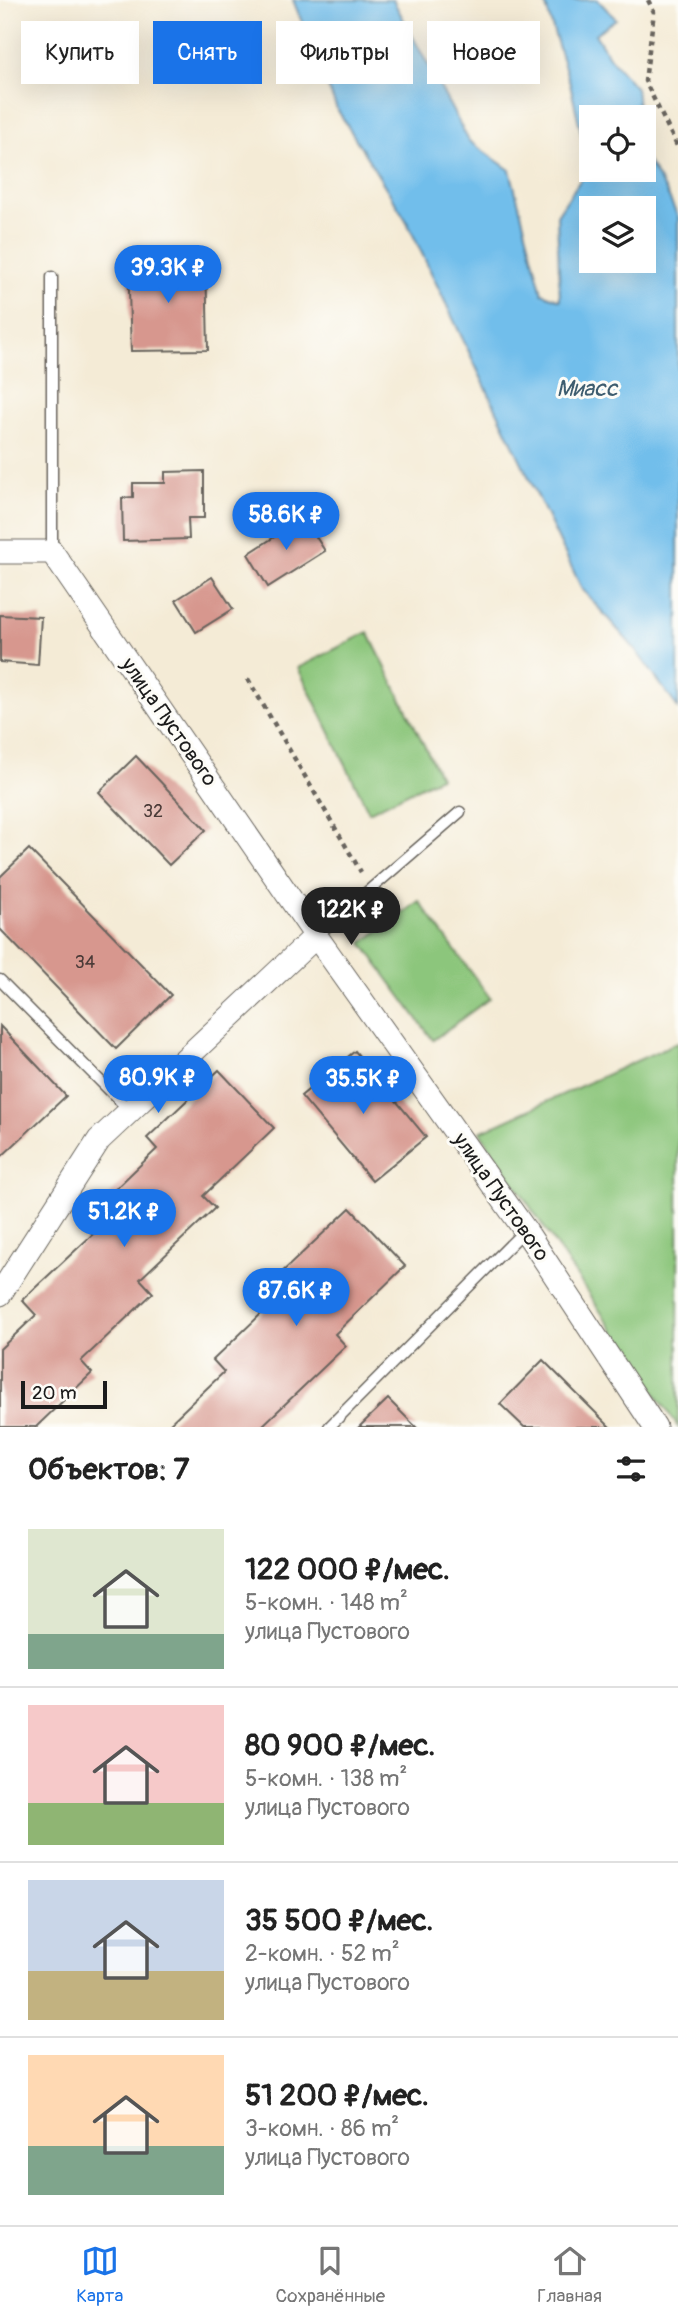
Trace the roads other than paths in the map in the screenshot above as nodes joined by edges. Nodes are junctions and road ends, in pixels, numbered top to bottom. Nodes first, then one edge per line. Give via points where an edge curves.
1 (52, 277) dead end
2 (0, 552) edge
3 (52, 552) junction
4 (460, 812) dead end
5 (316, 936) junction
6 (0, 980) edge
7 (130, 1111) junction
8 (525, 1230) junction
9 (0, 1294) edge
10 (330, 1427) edge
11 (655, 1427) edge

1 - 3 lane
2 - 3 street
3 - 5 street, улица Пустового
4 - 5 lane
5 - 7 street
5 - 8 street, улица Пустового
6 - 7 lane
7 - 9 street via 99,1140
8 - 10 lane
8 - 11 street, улица Пустового

